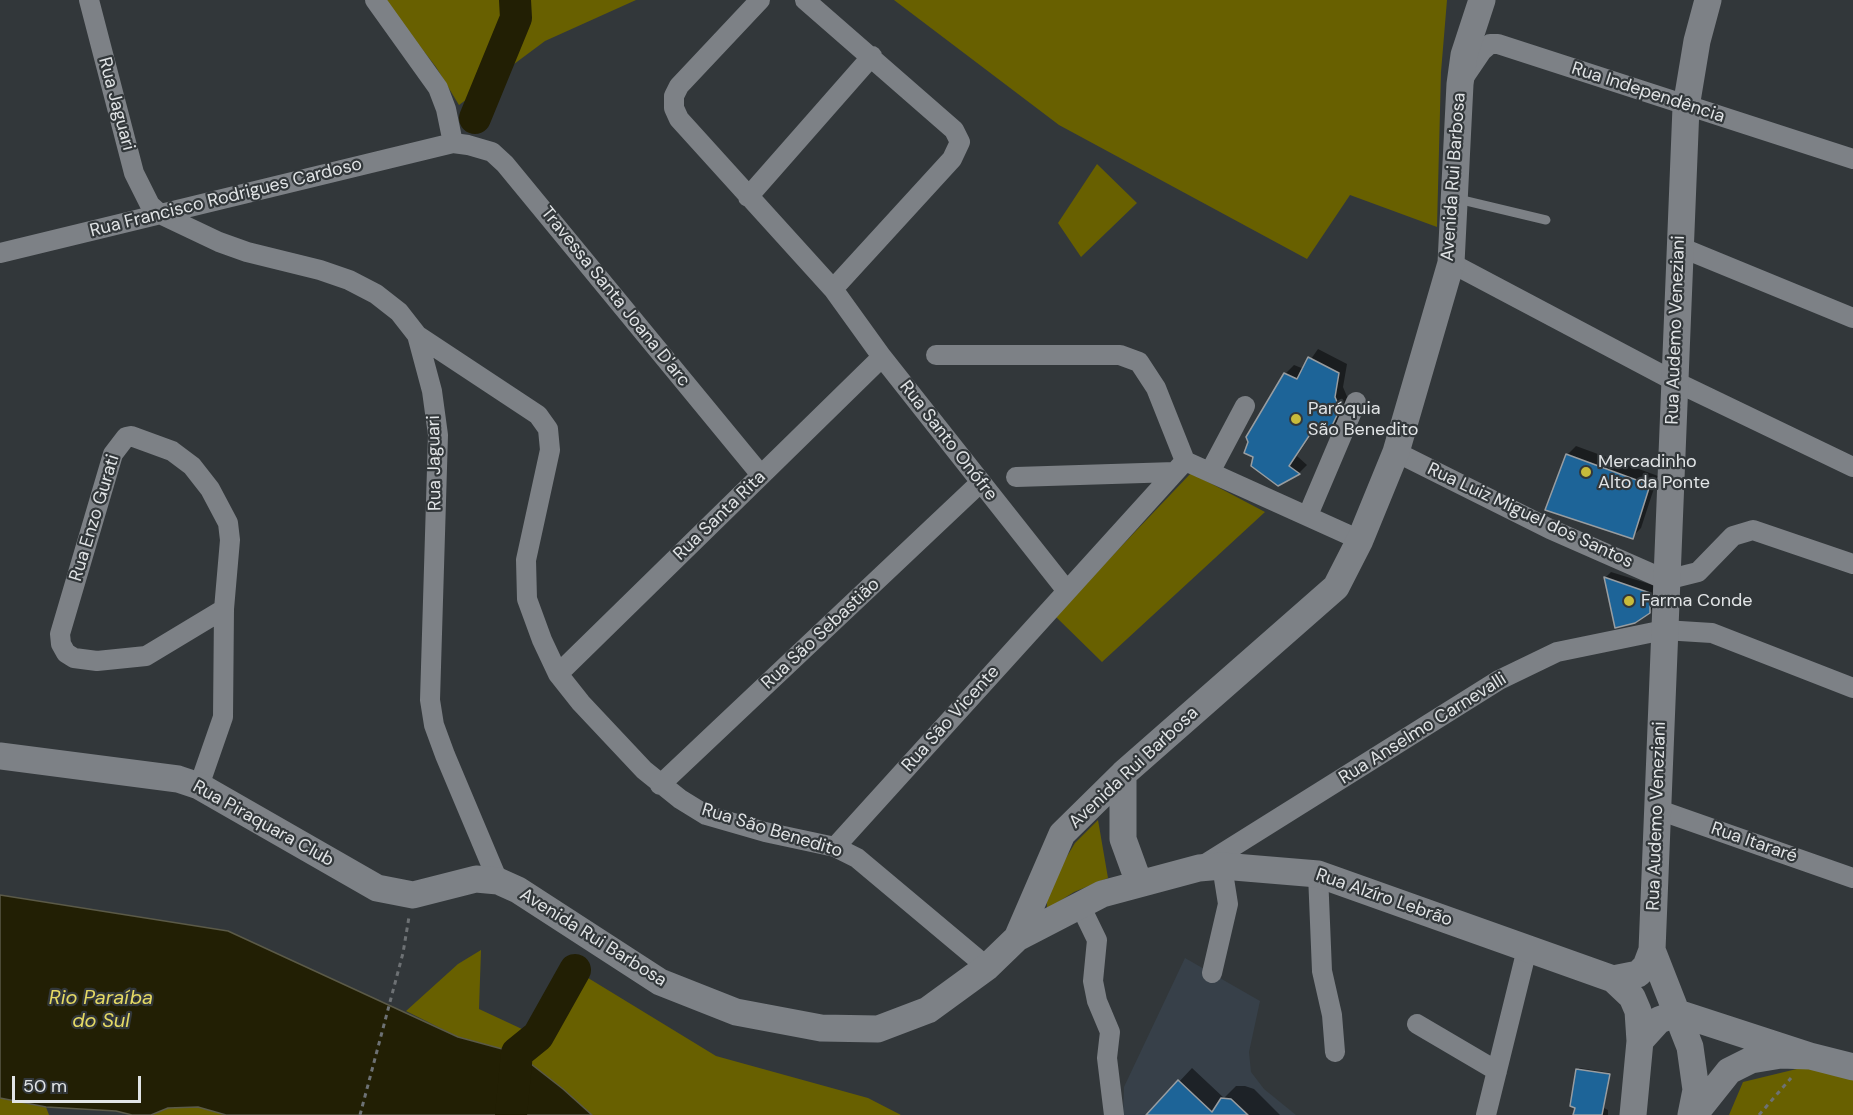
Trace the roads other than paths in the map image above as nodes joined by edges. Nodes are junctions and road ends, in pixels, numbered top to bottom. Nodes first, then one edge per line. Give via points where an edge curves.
1 (89, 0) edge
2 (375, 0) edge
3 (760, 0) edge
4 (805, 0) edge
5 (1464, 0) edge
6 (1482, 0) edge
7 (1708, 0) edge
8 (1464, 55) junction
9 (872, 56) junction
10 (1460, 84) junction
11 (1686, 107) junction
12 (453, 143) junction
13 (1853, 159) edge
14 (748, 197) junction
15 (1456, 199) junction
16 (160, 214) junction
17 (1546, 220) dead end
18 (1680, 247) junction
19 (0, 253) edge
20 (1451, 263) junction
21 (833, 289) junction
22 (1853, 318) edge
23 (417, 335) junction
24 (936, 355) dead end
25 (882, 357) junction
26 (1674, 381) junction
27 (1356, 402) dead end
28 (1245, 406) dead end
29 (1396, 452) junction
30 (1180, 466) junction
31 (1853, 467) edge
32 (1210, 472) junction
33 (762, 475) junction
34 (1017, 477) dead end
35 (981, 482) junction
36 (1308, 515) junction
37 (1360, 540) junction
38 (1853, 564) edge
39 (1666, 580) junction
40 (1066, 591) junction
41 (224, 609) junction
42 (1664, 630) junction
43 (558, 674) junction
44 (1853, 688) edge
45 (0, 756) edge
46 (1123, 774) junction
47 (660, 785) junction
48 (199, 786) junction
49 (1656, 809) junction
50 (835, 847) junction
51 (1211, 867) junction
52 (1318, 874) junction
53 (1853, 878) edge
54 (498, 881) junction
55 (1138, 883) junction
56 (413, 895) joint
57 (1080, 904) junction
58 (1017, 938) junction
59 (1527, 949) junction
60 (1652, 950) junction
61 (987, 967) junction
62 (1212, 974) dead end
63 (1612, 979) junction
64 (1678, 1013) junction
65 (1417, 1024) dead end
66 (1640, 1041) junction
67 (1335, 1052) dead end
68 (1810, 1056) junction
69 (1851, 1063) edge
70 (1497, 1071) junction
71 (1635, 1111) edge
72 (1114, 1115) edge
73 (1486, 1115) edge
74 (1693, 1115) edge

1 - 16 street, Rua Jaguari via 134,173 150,205
2 - 12 street via 438,88
3 - 14 street, Rua Santo Onófre via 674,96 679,119
4 - 9 street
5 - 8 main road
6 - 8 main road, Avenida Rui Barbosa
7 - 11 main road, Rua Audemo Veneziani
8 - 10 main road, Avenida Rui Barbosa
9 - 14 street
9 - 21 street via 954,130 960,142 952,159
10 - 11 street, Rua Independência via 1482,51 1490,44 1498,44
10 - 15 main road, Avenida Rui Barbosa
11 - 13 street, Rua Independência
11 - 18 main road, Rua Audemo Veneziani
12 - 16 street, Rua Francisco Rodrigues Cardoso
12 - 33 street, Travessa Santa Joana D'arc via 492,152 505,164
14 - 21 street, Rua Santo Onófre
15 - 17 lane
15 - 20 main road, Avenida Rui Barbosa
16 - 19 street, Rua Francisco Rodrigues Cardoso
16 - 23 street, Rua Jaguari via 193,232 247,252 350,280 399,312
18 - 22 street
18 - 26 main road, Rua Audemo Veneziani
20 - 26 street
20 - 29 main road, Avenida Rui Barbosa
21 - 25 street, Rua Santo Onófre
23 - 43 street, Rua São Benedito via 538,415 548,429 550,450 526,560 527,599
23 - 54 street, Rua Jaguari via 432,390 438,435 430,700 445,755
24 - 30 street via 1120,355 1139,362 1156,388
25 - 33 street, Rua Santa Rita
25 - 35 street, Rua Santo Onófre
26 - 31 street
26 - 39 main road, Rua Audemo Veneziani
27 - 36 street
28 - 32 street
29 - 37 main road, Avenida Rui Barbosa
29 - 39 street, Rua Luiz Miguel dos Santos via 1550,529
30 - 32 street
30 - 34 street
30 - 40 street, Rua São Vicente
32 - 36 street
33 - 43 street, Rua Santa Rita
35 - 40 street, Rua Santo Onófre
35 - 47 street, Rua São Sebastião
36 - 37 street
37 - 46 main road, Avenida Rui Barbosa via 1336,587
38 - 39 street via 1753,530 1733,536 1698,572
39 - 42 main road, Rua Audemo Veneziani
40 - 50 street, Rua São Vicente
41 - 41 street, Rua Enzo Gurati via 230,540 220,506 192,466 172,451 126,437 113,454 60,634 66,653 97,661 146,656
41 - 48 street, Rua Enzo Gurati via 224,717
42 - 44 street, Rua Anselmo Carnevalli via 1712,633
42 - 49 main road, Rua Audemo Veneziani
42 - 51 street, Rua Anselmo Carnevalli via 1557,652 1499,680
43 - 47 street, Rua São Benedito
45 - 48 main road, Rua Piraquara Club via 178,779
46 - 55 main road via 1123,839
46 - 58 main road, Avenida Rui Barbosa via 1062,834
47 - 50 street, Rua São Benedito via 706,815
48 - 56 main road, Rua Piraquara Club via 377,888
49 - 53 street, Rua Itararé
49 - 60 main road, Rua Audemo Veneziani
50 - 61 street, Rua São Benedito via 857,858
51 - 52 main road, Rua Alzíro Lebrão
51 - 55 main road, Rua Alzíro Lebrão
51 - 62 street via 1228,904
52 - 59 main road, Rua Alzíro Lebrão
52 - 67 street via 1322,971
54 - 56 main road, Avenida Rui Barbosa via 476,879
54 - 61 main road, Avenida Rui Barbosa via 660,982 736,1012 820,1028 878,1029 928,1010
55 - 57 main road, Rua Alzíro Lebrão
57 - 58 main road, Rua Alzíro Lebrão
57 - 72 street via 1097,940 1093,981 1096,1001 1110,1032 1107,1058
58 - 61 main road, Avenida Rui Barbosa
59 - 63 main road, Rua Alzíro Lebrão
59 - 70 street
60 - 63 main road via 1638,974
60 - 64 main road, Rua Audemo Veneziani
63 - 66 main road via 1632,996 1638,1011
64 - 66 main road via 1659,1020
64 - 68 main road
64 - 74 main road, Rua Audemo Veneziani via 1695,1071
65 - 70 street
66 - 71 main road
68 - 69 main road
68 - 74 main road via 1751,1060 1729,1071
70 - 73 street

